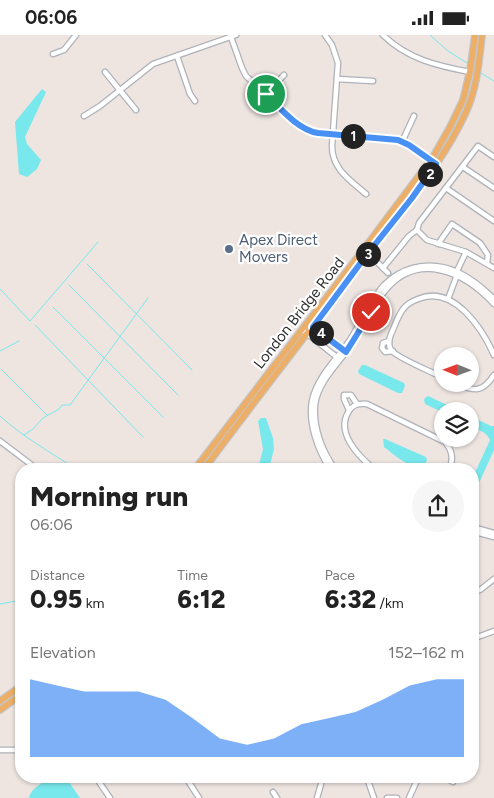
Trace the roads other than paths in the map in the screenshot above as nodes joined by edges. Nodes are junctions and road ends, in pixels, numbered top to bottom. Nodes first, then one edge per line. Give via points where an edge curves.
1 (76, 35) edge
2 (325, 35) edge
3 (383, 35) edge
4 (475, 35) edge
5 (482, 35) edge
6 (234, 36) edge
7 (53, 54) dead end
8 (177, 55) junction
9 (105, 72) dead end
10 (470, 73) junction
11 (284, 75) dead end
12 (337, 79) junction
13 (372, 81) dead end
14 (120, 91) junction
15 (266, 94) junction
16 (195, 101) dead end
17 (136, 111) dead end
18 (84, 116) dead end
19 (414, 116) dead end
20 (333, 134) junction
21 (402, 142) junction
22 (494, 157) edge
23 (433, 162) junction
24 (463, 167) junction
25 (446, 188) junction
26 (494, 188) edge
27 (366, 194) dead end
28 (446, 219) dead end
29 (494, 221) edge
30 (452, 223) junction
31 (417, 230) junction
32 (438, 244) junction
33 (466, 252) junction
34 (377, 262) dead end
35 (487, 263) junction
36 (383, 268) junction
37 (494, 268) edge
38 (388, 273) dead end
39 (457, 273) junction
40 (448, 299) junction
41 (494, 299) edge
42 (494, 304) edge
43 (307, 323) junction
44 (313, 327) junction
45 (302, 330) junction
46 (307, 334) junction
47 (390, 341) junction
48 (345, 351) junction
49 (393, 351) junction
50 (494, 355) edge
51 (339, 358) junction
52 (434, 373) edge
53 (494, 375) edge
54 (479, 389) edge
55 (357, 404) junction
56 (349, 410) junction
57 (0, 441) edge
58 (29, 463) edge
59 (200, 463) edge
60 (209, 463) edge
61 (327, 463) edge
62 (332, 463) edge
63 (368, 463) edge
64 (451, 463) edge
65 (479, 529) edge
66 (479, 533) edge
67 (494, 533) edge
68 (494, 537) edge
69 (494, 579) edge
70 (479, 590) edge
71 (494, 631) edge
72 (479, 636) edge
73 (15, 690) edge
74 (15, 699) edge
75 (0, 701) edge
76 (0, 710) edge
77 (15, 750) edge
78 (0, 751) edge
79 (101, 783) edge
80 (189, 783) edge
81 (369, 783) edge
82 (416, 783) edge
83 (321, 784) dead end
84 (272, 792) dead end
85 (110, 798) edge
86 (199, 798) edge
87 (277, 798) edge
88 (317, 798) edge
89 (374, 798) edge
90 (387, 798) edge
91 (397, 798) edge
92 (409, 798) edge

1 - 7 street via 64,50
2 - 12 street via 337,57
3 - 10 street via 404,52 421,60
4 - 10 main road, London Bridge Road
5 - 23 main road, London Bridge Road via 470,102 459,126
6 - 8 street
6 - 15 street via 244,72
8 - 14 street via 153,64
8 - 16 street
9 - 14 street
10 - 23 main road, London Bridge Road via 457,114
11 - 15 street
12 - 13 street
12 - 20 street
14 - 17 street
14 - 18 street
15 - 20 street via 301,127
19 - 21 street
20 - 21 street
20 - 27 street via 332,156 337,167
21 - 23 street
22 - 24 street via 478,146
23 - 43 main road, London Bridge Road
23 - 44 main road, London Bridge Road via 412,198
24 - 25 street
24 - 26 street
25 - 29 street
25 - 31 street
28 - 30 street
30 - 32 street
30 - 35 street via 480,243 488,255
31 - 32 street via 427,240
31 - 36 street
32 - 33 street
33 - 35 street
33 - 39 street
34 - 36 street
35 - 37 street
36 - 38 street
39 - 40 street
39 - 41 street via 475,281
39 - 42 street
39 - 48 street via 440,266 422,266 393,277 378,293
40 - 47 street via 428,296 410,302 404,307
40 - 50 street via 478,326
43 - 44 street
43 - 45 main road, London Bridge Road
44 - 46 main road, London Bridge Road
44 - 48 street
45 - 46 street
45 - 59 main road, London Bridge Road
46 - 51 street
46 - 60 main road, London Bridge Road
47 - 49 street
47 - 49 street via 383,343 382,348 384,352
48 - 51 street
49 - 52 street
51 - 61 street via 322,377 311,408 316,440
51 - 62 street via 320,388 315,406 320,438
53 - 54 street via 485,387
55 - 56 street
55 - 56 street via 351,395 344,395
55 - 64 street via 366,404 445,441 452,455
56 - 63 street via 345,425 348,441
57 - 58 street
65 - 67 street
66 - 68 street
69 - 70 street
71 - 72 street
73 - 75 main road
74 - 76 main road
77 - 78 street
79 - 85 street
80 - 86 street
81 - 89 street
82 - 92 street
83 - 88 street
84 - 87 street
90 - 91 street

